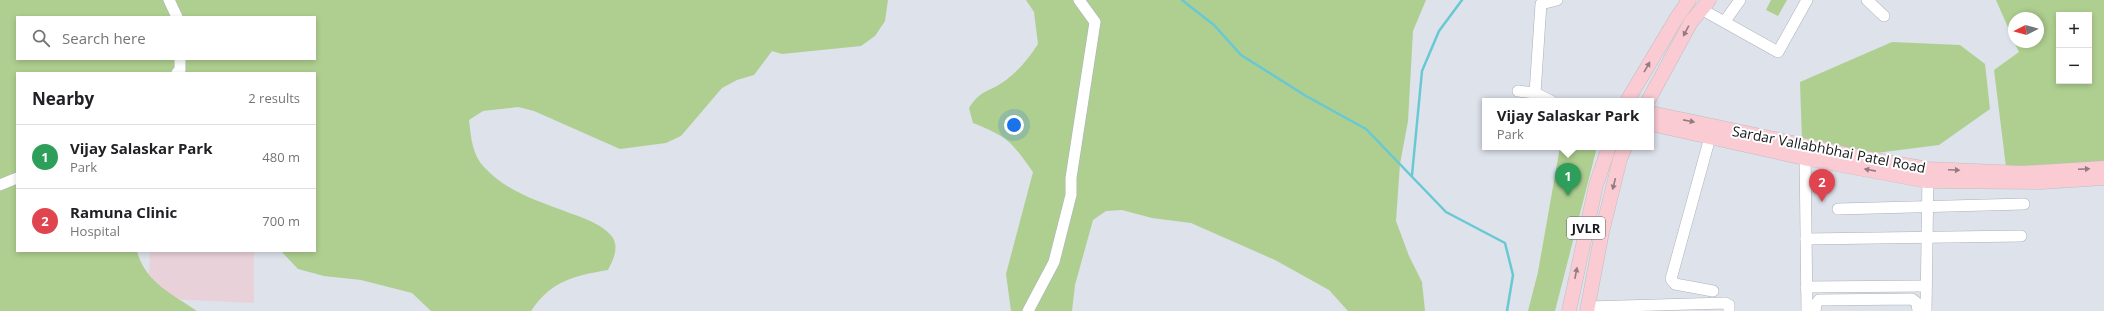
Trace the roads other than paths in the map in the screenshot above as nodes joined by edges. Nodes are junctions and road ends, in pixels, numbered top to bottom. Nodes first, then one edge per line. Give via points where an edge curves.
1 (169, 0) edge
2 (178, 0) edge
3 (1079, 0) edge
4 (1557, 0) edge
5 (1689, 0) edge
6 (1740, 0) edge
7 (1807, 0) edge
8 (1867, 0) edge
9 (1705, 4) edge
10 (177, 16) edge
11 (178, 16) edge
12 (1884, 16) dead end
13 (1725, 21) junction
14 (180, 60) edge
15 (178, 72) edge
16 (1518, 91) dead end
17 (1535, 93) junction
18 (1545, 98) edge
19 (1629, 98) edge
20 (1650, 98) edge
21 (1654, 114) edge
22 (1654, 124) edge
23 (1711, 131) junction
24 (1608, 150) edge
25 (1624, 150) edge
26 (1805, 152) junction
27 (2104, 168) edge
28 (1928, 175) junction
29 (16, 178) edge
30 (2104, 178) edge
31 (0, 185) edge
32 (2024, 204) dead end
33 (1927, 207) junction
34 (1838, 209) dead end
35 (1927, 236) junction
36 (2021, 236) dead end
37 (1806, 239) junction
38 (1806, 286) junction
39 (1926, 286) junction
40 (1713, 292) dead end
41 (1595, 309) edge
42 (1028, 311) edge
43 (1569, 311) edge
44 (1728, 311) edge
45 (1807, 311) edge
46 (1815, 311) edge
47 (1918, 311) edge
48 (1926, 311) edge

1 - 10 street
2 - 11 street
3 - 42 street via 1095,22 1071,178 1071,195 1054,262
4 - 17 street via 1541,4
19 -> 5 main road
6 - 13 street
7 - 13 street via 1778,52
8 - 12 street
9 - 13 street
9 -> 20 main road via 1691,22
14 - 15 street
16 - 17 street
17 - 18 street
21 -> 23 main road, Sardar Vallabhbhai Patel Road
22 - 23 main road, Sardar Vallabhbhai Patel Road
23 - 26 main road, Sardar Vallabhbhai Patel Road
23 - 40 street via 1671,279 1675,284
43 -> 24 main road, JVLR via 1596,185
25 -> 41 main road, JVLR via 1602,232
26 - 28 main road, Sardar Vallabhbhai Patel Road
26 - 37 street
28 -> 27 main road, Sardar Vallabhbhai Patel Road
28 - 30 main road, Sardar Vallabhbhai Patel Road via 2042,182
28 - 33 street
29 - 31 street
32 - 33 street
33 - 34 street
33 - 35 street
35 - 36 street
35 - 37 street
35 - 39 street
37 - 38 street
38 - 39 street
38 - 45 street
39 - 48 street
41 - 44 street via 1725,303 1729,305
46 - 47 street via 1819,300 1912,299 1917,303

